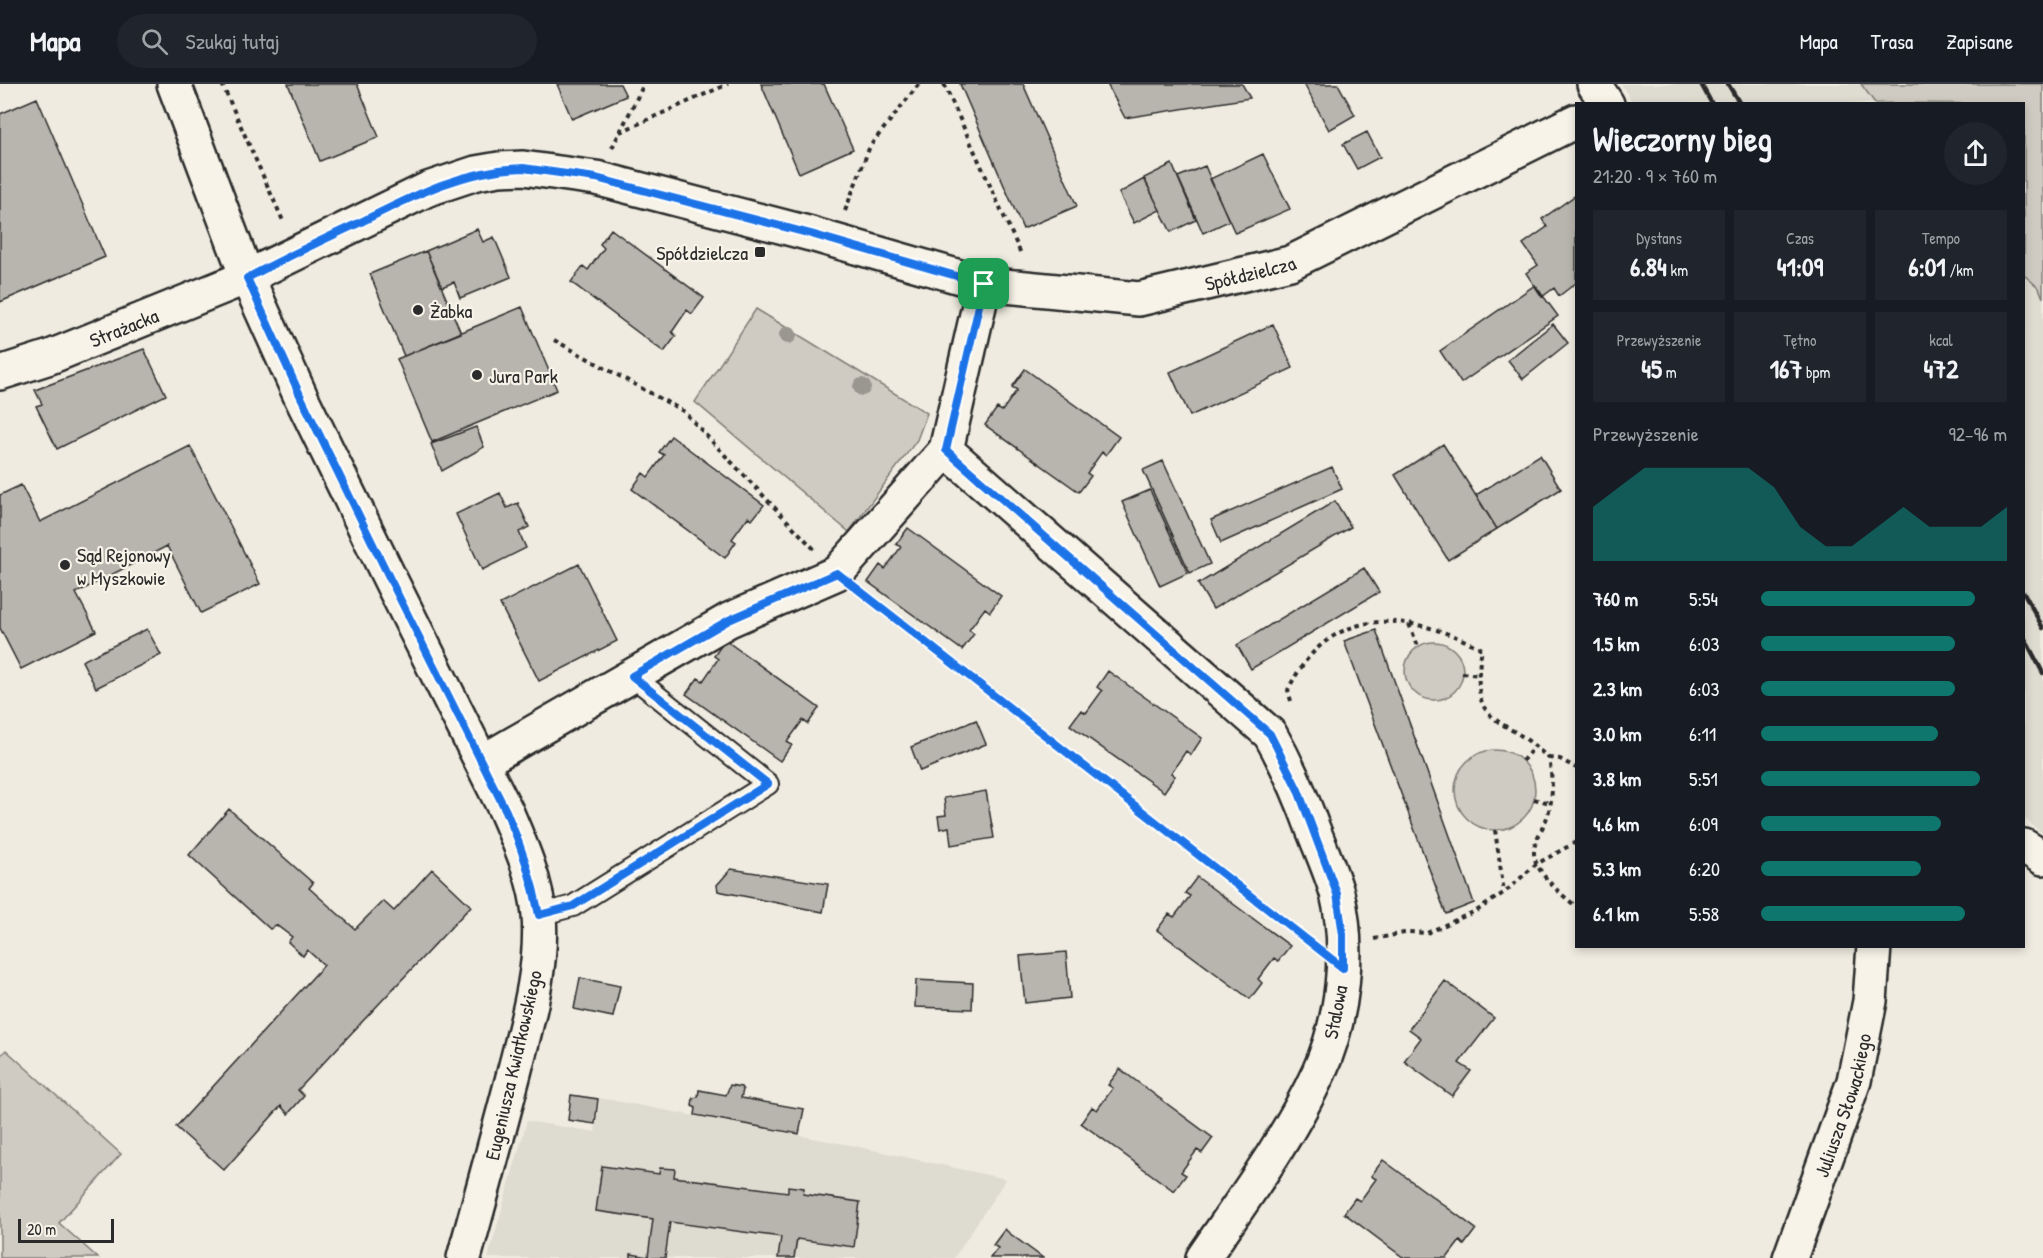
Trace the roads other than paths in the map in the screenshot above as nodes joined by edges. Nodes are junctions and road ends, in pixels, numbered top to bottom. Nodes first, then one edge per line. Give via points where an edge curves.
1 (174, 84) edge
2 (1594, 84) edge
3 (1605, 102) edge
4 (1575, 121) edge
5 (247, 278) junction
6 (984, 284) junction
7 (0, 373) edge
8 (946, 450) junction
9 (632, 676) junction
10 (482, 762) junction
11 (2025, 847) edge
12 (2043, 858) edge
13 (539, 915) junction
14 (1874, 948) edge
15 (464, 1258) edge
16 (1203, 1258) edge
17 (1790, 1258) edge

1 - 5 street, Eugeniusza Kwiatkowskiego
2 - 3 street
4 - 6 street, Spółdzielcza via 1290,263 1139,299
5 - 6 street, Spółdzielcza via 428,189 476,173 523,168 596,178
5 - 7 street, Strażacka via 50,357
5 - 10 street, Eugeniusza Kwiatkowskiego via 300,395
6 - 8 street
8 - 9 street via 837,573 729,620
8 - 16 street, Stalowa via 1270,734 1298,790 1337,894 1343,956 1335,1029 1320,1071 1281,1144
9 - 10 street
9 - 13 lane via 768,784 573,906
10 - 13 street, Eugeniusza Kwiatkowskiego via 523,851
11 - 12 street
13 - 15 street, Eugeniusza Kwiatkowskiego via 536,974 528,1018
14 - 17 street, Juliusza Słowackiego via 1870,1001 1854,1081

